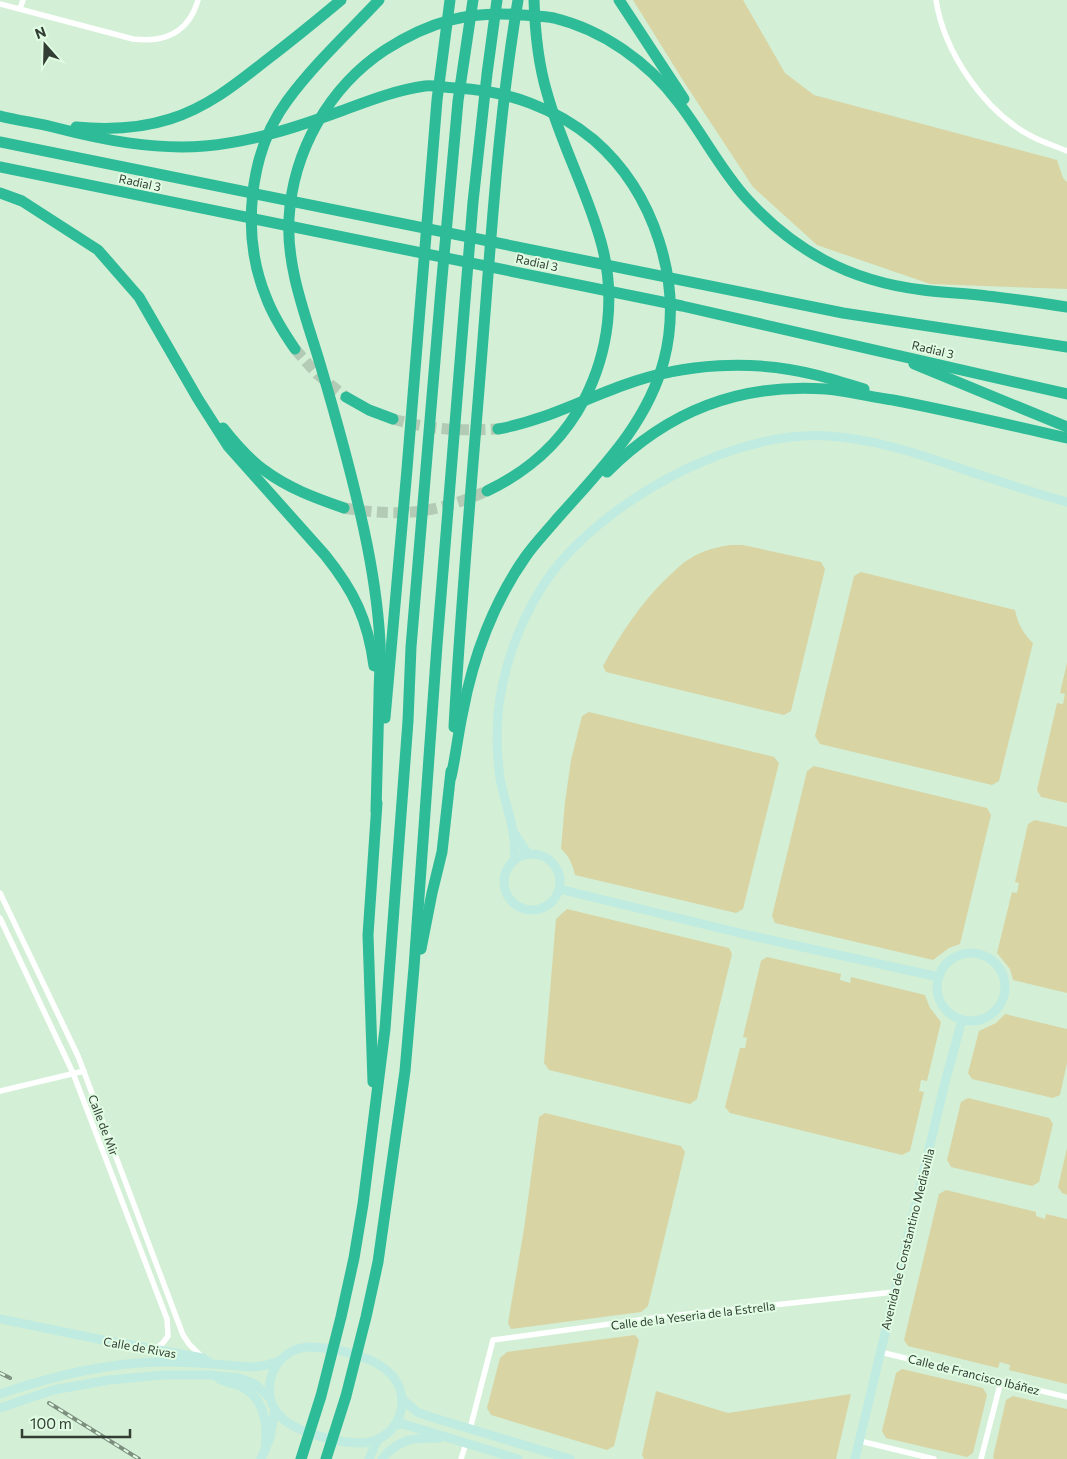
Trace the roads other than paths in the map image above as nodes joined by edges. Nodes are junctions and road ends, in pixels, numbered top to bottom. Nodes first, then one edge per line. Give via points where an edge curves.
1 (22, 0) edge
2 (198, 0) edge
3 (341, 0) edge
4 (379, 0) edge
5 (497, 0) edge
6 (518, 0) edge
7 (534, 0) edge
8 (619, 0) edge
9 (936, 0) edge
10 (472, 2) edge
11 (450, 3) edge
12 (0, 4) edge
13 (20, 9) junction
14 (0, 116) edge
15 (51, 127) junction
16 (0, 142) edge
17 (1067, 151) edge
18 (0, 167) edge
19 (732, 180) junction
20 (0, 193) edge
21 (1067, 307) edge
22 (1067, 347) edge
23 (295, 350) tunnel mouth
24 (882, 351) junction
25 (1067, 394) edge
26 (346, 397) tunnel mouth
27 (198, 399) junction
28 (919, 405) junction
29 (393, 419) tunnel mouth
30 (1067, 427) edge
31 (498, 429) tunnel mouth
32 (1067, 438) edge
33 (487, 491) tunnel mouth
34 (1067, 502) edge
35 (344, 508) tunnel mouth
36 (537, 543) junction
37 (378, 723) junction
38 (450, 777) junction
39 (376, 811) junction
40 (514, 833) junction
41 (528, 854) junction
42 (515, 859) junction
43 (559, 889) junction
44 (0, 893) edge
45 (0, 918) edge
46 (414, 967) junction
47 (939, 977) junction
48 (962, 1020) junction
49 (84, 1071) junction
50 (73, 1073) junction
51 (0, 1091) edge
52 (376, 1094) junction
53 (894, 1292) junction
54 (0, 1319) edge
55 (154, 1349) junction
56 (880, 1352) junction
57 (203, 1358) junction
58 (279, 1361) junction
59 (213, 1364) junction
60 (209, 1375) junction
61 (1001, 1381) junction
62 (0, 1394) edge
63 (1067, 1397) edge
64 (270, 1398) junction
65 (402, 1399) junction
66 (0, 1408) edge
67 (275, 1409) junction
68 (395, 1425) junction
69 (470, 1429) junction
70 (449, 1438) junction
71 (378, 1439) junction
72 (860, 1441) junction
73 (466, 1444) junction
74 (265, 1450) junction
75 (261, 1459) edge
76 (301, 1459) edge
77 (326, 1459) edge
78 (369, 1459) edge
79 (382, 1459) edge
80 (461, 1459) edge
81 (518, 1459) edge
82 (570, 1459) edge
83 (855, 1459) edge
84 (934, 1459) edge
85 (981, 1459) edge

1 - 13 street
2 - 13 street via 183,27 173,34 148,41
3 - 15 highway via 241,80 196,109 143,126 121,129
4 - 23 highway via 286,102 261,153 254,181 251,225 254,253 265,296
5 - 46 highway via 473,202
6 - 38 highway via 493,208
7 - 33 highway via 535,26 547,94 601,242 607,271 608,324 593,383 575,417 541,456 508,481
8 - 19 highway via 713,142
9 - 17 street via 958,61 982,94 1030,136
10 - 52 highway via 458,101 412,647 385,1029
11 - 39 highway via 437,100
12 - 13 street
14 - 15 highway
15 - 36 highway via 140,145 206,146 294,128 402,91 428,86 483,89 514,97 544,108 594,140 634,187 647,211 666,269 668,337 652,395 629,435
16 - 22 highway, Radial 3 via 843,314
18 - 24 highway, Radial 3 via 682,306
19 - 21 highway via 768,220 797,243 850,272 878,282 922,290
19 - 37 highway via 677,100 651,71 614,43 553,18 498,12 450,20 421,30 376,57 353,76 328,105 310,135 297,173 292,191 289,239 293,267 340,431 369,557 380,642
20 - 27 highway via 22,202 98,250 139,297
24 - 25 highway, Radial 3
24 - 30 highway
26 - 29 highway
27 - 35 highway via 262,469 291,487
27 - 37 highway via 228,446 325,555 355,597 372,652
28 - 31 highway via 783,369 749,366 700,368 669,371 521,425
28 - 32 highway
28 - 36 highway via 827,389 792,389 730,397 706,405 668,423 622,457
34 - 40 street via 903,449 827,436 754,444 658,484 591,530 562,560 536,597 513,646 502,688 498,744 500,778
36 - 38 highway via 508,585 491,619 470,677
37 - 39 highway
38 - 46 highway via 442,852 422,947
39 - 52 highway via 368,935 372,1080
40 - 41 street
40 - 42 street
41 - 42 street
41 - 43 street via 550,860 559,873
42 - 43 street via 506,871 504,885 508,898 519,908 542,908 555,898
43 - 47 street
44 - 49 street, Calle de Mir
45 - 50 street, Calle de Mir
46 - 77 highway via 400,1105 378,1262 346,1396
47 - 48 street via 937,988 944,1008
47 - 48 street via 950,961 967,954 987,957 1002,973 1005,983 1001,1005 984,1019
48 - 53 street, Avenida de Constantino Mediavilla
49 - 50 street
49 - 57 street, Calle de Mir via 183,1335
50 - 51 street
50 - 55 street, Calle de Mir via 167,1319 168,1336
52 - 76 highway via 354,1258 321,1396
53 - 56 street, Avenida de Constantino Mediavilla
53 - 69 street, Calle de la Yeseria de la Estrella via 660,1317 493,1340
54 - 55 street, Calle de Rivas
55 - 57 street, Calle de Rivas
56 - 61 street, Calle de Francisco Ibáñez
56 - 72 street, Avenida de Constantino Mediavilla
57 - 59 street, Calle de Rivas
58 - 59 street, Calle de Rivas via 253,1367
58 - 64 street via 270,1380
58 - 65 street via 289,1352 307,1347 366,1358 394,1377
59 - 62 street via 164,1362 94,1369 48,1378
60 - 64 street via 247,1380
60 - 66 street via 164,1375 87,1383 53,1390
60 - 74 street via 238,1385 260,1405 266,1424
61 - 63 street, Calle de Francisco Ibáñez
61 - 85 street
64 - 67 street
65 - 68 street
65 - 69 street via 418,1412
67 - 71 street via 294,1427 322,1437 346,1443
67 - 74 street
68 - 70 street via 403,1424
68 - 71 street
69 - 82 street
70 - 73 street
70 - 79 street via 418,1438 400,1442
71 - 78 street
72 - 83 street, Avenida de Constantino Mediavilla
72 - 84 street
73 - 80 street
73 - 81 street
74 - 75 street

